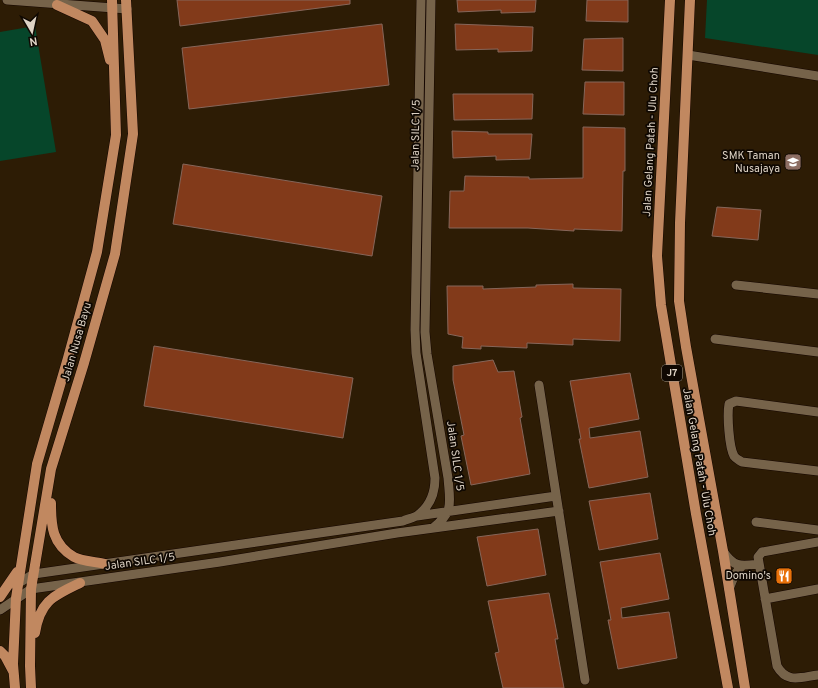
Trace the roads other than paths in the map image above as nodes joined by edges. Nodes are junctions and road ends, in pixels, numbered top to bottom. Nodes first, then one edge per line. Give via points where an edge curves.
1 (8, 0) edge
2 (421, 0) edge
3 (431, 0) edge
4 (670, 0) edge
5 (690, 0) edge
6 (57, 4) junction
7 (112, 4) edge
8 (127, 4) edge
9 (688, 55) junction
10 (114, 75) junction
11 (818, 76) edge
12 (736, 285) dead end
13 (818, 294) edge
14 (715, 339) dead end
15 (818, 352) edge
16 (539, 385) dead end
17 (818, 412) edge
18 (51, 469) junction
19 (818, 471) edge
20 (556, 496) junction
21 (512, 502) junction
22 (449, 510) junction
23 (558, 511) junction
24 (417, 516) junction
25 (514, 517) junction
26 (756, 522) dead end
27 (433, 528) junction
28 (818, 530) edge
29 (818, 542) edge
30 (724, 551) junction
31 (105, 564) junction
32 (760, 564) junction
33 (742, 566) junction
34 (19, 569) junction
35 (34, 574) junction
36 (17, 583) junction
37 (80, 583) junction
38 (31, 589) junction
39 (729, 589) junction
40 (818, 589) edge
41 (0, 597) edge
42 (16, 598) junction
43 (765, 599) junction
44 (0, 600) edge
45 (0, 610) edge
46 (0, 651) edge
47 (30, 666) junction
48 (14, 672) junction
49 (818, 675) edge
50 (585, 680) dead end
51 (15, 688) edge
52 (31, 688) edge
53 (728, 688) edge
54 (745, 688) edge

1 - 6 street
2 - 24 street, Jalan SILC 1/5 via 415,330 416,353 435,478 434,493 429,504
3 - 22 street, Jalan SILC 1/5 via 425,332 448,478
4 - 53 main road, Jalan Gelang Patah - Ulu Choh / J7 via 657,256 660,298 693,499
5 - 9 main road, Jalan Gelang Patah - Ulu Choh / J7
6 - 7 street
6 - 10 main road via 92,21 105,40
7 - 8 street
7 - 10 main road, Jalan Nusa Bayu
8 - 18 main road, Jalan Nusa Bayu via 133,134 114,254
9 - 11 street
9 - 30 main road, Jalan Gelang Patah - Ulu Choh / J7 via 679,301
10 - 34 main road, Jalan Nusa Bayu via 116,135 97,252 37,464
12 - 13 street
14 - 15 street
16 - 20 street
17 - 19 street via 736,401 729,404 727,412 732,452 742,462
18 - 31 main road via 51,522 58,544 75,558
18 - 35 main road, Jalan Nusa Bayu
20 - 21 street
20 - 23 street
21 - 22 street
21 - 25 street
22 - 24 street
22 - 27 street via 443,520
23 - 25 street, Jalan SILC 1/5
23 - 50 street
24 - 31 street, Jalan SILC 1/5 via 402,521
25 - 27 street, Jalan SILC 1/5
26 - 28 street
27 - 37 street, Jalan SILC 1/5
29 - 32 street via 762,552 758,557
30 - 33 street via 728,558
30 - 39 main road, Jalan Gelang Patah - Ulu Choh / J7
31 - 35 street, Jalan SILC 1/5
32 - 33 street
32 - 43 street
33 - 39 street via 735,574
34 - 36 main road, Jalan Nusa Bayu
34 - 41 main road
35 - 36 street, Jalan SILC 1/5
35 - 38 main road, Jalan Nusa Bayu
36 - 42 main road, Jalan Nusa Bayu
36 - 44 street, Jalan SILC 1/5
37 - 38 street, Jalan SILC 1/5
37 - 47 main road via 52,597 40,612
38 - 42 street
38 - 47 main road, Jalan Nusa Bayu
39 - 54 main road, Jalan Gelang Patah - Ulu Choh / J7
40 - 43 street
42 - 45 street
42 - 48 main road, Jalan Nusa Bayu
43 - 49 street via 780,673 792,679
46 - 48 main road
47 - 52 main road, Jalan Nusa Bayu
48 - 51 main road, Jalan Nusa Bayu

